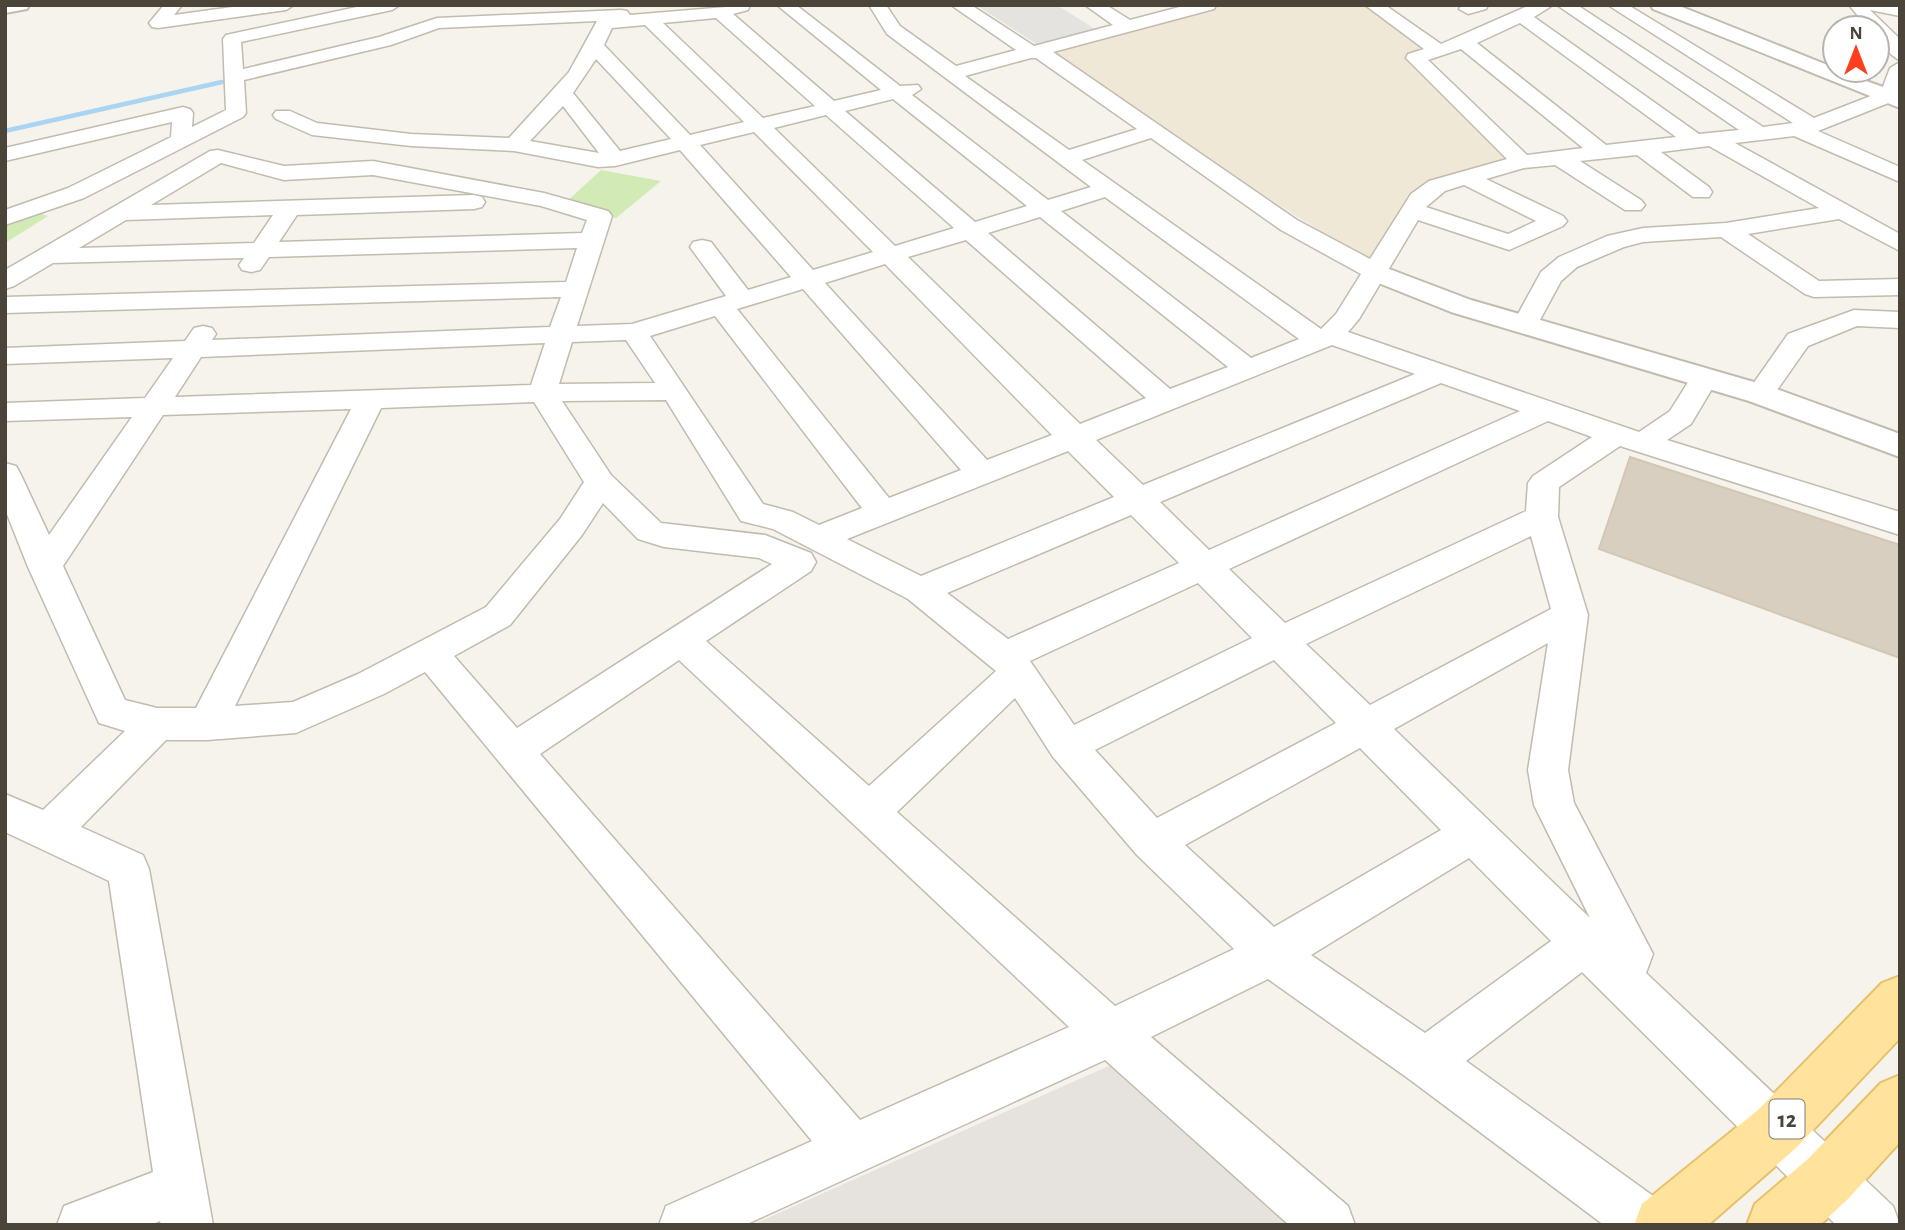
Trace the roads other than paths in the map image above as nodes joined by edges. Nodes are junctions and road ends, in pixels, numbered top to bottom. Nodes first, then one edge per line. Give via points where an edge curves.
1 (20, 5) edge
2 (174, 5) edge
3 (286, 5) edge
4 (293, 5) edge
5 (319, 5) edge
6 (745, 5) edge
7 (785, 5) edge
8 (877, 5) edge
9 (959, 5) edge
10 (1093, 5) edge
11 (1208, 5) edge
12 (1501, 5) edge
13 (1545, 5) edge
14 (1565, 5) edge
15 (1616, 5) edge
16 (1660, 5) edge
17 (1857, 5) edge
18 (1869, 5) edge
19 (1376, 6) edge
20 (5, 7) edge
21 (383, 7) edge
22 (1174, 9) edge
23 (556, 11) edge
24 (1900, 11) edge
25 (491, 12) edge
26 (720, 12) junction
27 (628, 15) edge
28 (1524, 15) junction
29 (305, 24) junction
30 (1129, 27) junction
31 (385, 41) junction
32 (1464, 43) junction
33 (595, 47) junction
34 (1438, 50) junction
35 (1037, 53) junction
36 (1900, 54) edge
37 (314, 57) junction
38 (1900, 68) edge
39 (236, 76) junction
40 (954, 76) junction
41 (896, 92) junction
42 (564, 94) junction
43 (1894, 98) edge
44 (830, 108) junction
45 (283, 115) dead end
46 (759, 125) junction
47 (1805, 127) junction
48 (1153, 131) junction
49 (1760, 134) junction
50 (89, 135) junction
51 (411, 140) junction
52 (1705, 141) junction
53 (181, 142) junction
54 (685, 142) junction
55 (514, 145) junction
56 (1643, 149) junction
57 (1602, 153) junction
58 (5, 155) edge
59 (1065, 158) junction
60 (1560, 158) junction
61 (615, 159) junction
62 (1522, 162) junction
63 (373, 169) junction
64 (1900, 175) edge
65 (1466, 178) junction
66 (1109, 189) junction
67 (1700, 192) dead end
68 (76, 193) junction
69 (544, 200) junction
70 (1633, 205) dead end
71 (290, 207) junction
72 (1044, 209) junction
73 (1413, 210) junction
74 (1841, 212) junction
75 (119, 213) junction
76 (5, 218) edge
77 (1726, 230) junction
78 (971, 231) junction
79 (591, 240) junction
80 (1900, 244) edge
81 (702, 247) dead end
82 (261, 250) junction
83 (890, 255) junction
84 (46, 256) junction
85 (1376, 272) junction
86 (808, 279) junction
87 (5, 281) edge
88 (1900, 287) edge
89 (574, 289) junction
90 (227, 300) junction
91 (731, 302) junction
92 (5, 305) edge
93 (1900, 320) edge
94 (1525, 325) junction
95 (634, 332) junction
96 (560, 334) junction
97 (1325, 338) junction
98 (193, 349) junction
99 (5, 356) edge
100 (1248, 369) junction
101 (1442, 373) junction
102 (1705, 377) junction
103 (676, 391) junction
104 (542, 393) junction
105 (1760, 394) junction
106 (370, 400) junction
107 (1166, 401) junction
108 (153, 407) junction
109 (1548, 410) junction
110 (5, 412) edge
111 (1074, 437) junction
112 (1630, 439) junction
113 (1900, 446) edge
114 (5, 473) edge
115 (981, 474) junction
116 (600, 482) junction
117 (1137, 500) junction
118 (883, 512) junction
119 (1542, 517) junction
120 (1900, 524) edge
121 (817, 538) junction
122 (1204, 566) junction
123 (45, 567) junction
124 (920, 590) junction
125 (1570, 615) junction
126 (681, 640) junction
127 (1279, 641) junction
128 (430, 653) junction
129 (1012, 666) junction
130 (157, 724) junction
131 (207, 724) junction
132 (1365, 727) junction
133 (1067, 746) junction
134 (513, 751) junction
135 (5, 812) edge
136 (869, 812) junction
137 (49, 832) junction
138 (1473, 833) junction
139 (1152, 842) junction
140 (1584, 943) junction
141 (1271, 954) junction
142 (1621, 980) junction
143 (1900, 1001) edge
144 (1110, 1033) junction
145 (1426, 1062) junction
146 (1900, 1102) edge
147 (1777, 1129) junction
148 (852, 1150) junction
149 (1828, 1179) junction
150 (184, 1206) edge
151 (83, 1225) edge
152 (685, 1225) edge
153 (1329, 1225) edge
154 (1648, 1225) edge
155 (1663, 1225) edge
156 (1776, 1225) edge
157 (1874, 1225) edge

1 - 20 street
2 - 3 street via 158,23
4 - 5 street via 297,10
6 - 26 street
7 - 41 street
8 - 40 street via 893,30
9 - 35 street
10 - 30 street
11 - 22 street
12 - 28 street
13 - 28 street
14 - 49 street
15 - 47 street
16 - 43 street
17 - 36 street via 1864,17 1895,42
18 - 24 street
19 - 34 street
21 - 29 street
21 - 31 street
22 - 30 street
23 - 25 street
23 - 27 street
25 - 31 street
26 - 27 street
26 - 44 street
27 - 33 street via 605,23
27 - 46 street
28 - 32 street
28 - 52 street
29 - 37 street
29 - 39 street via 232,39
30 - 35 street
31 - 37 street
32 - 34 street
32 - 57 street
33 - 42 street
33 - 54 street
34 - 62 street via 1415,58
35 - 40 street
35 - 48 street
37 - 39 street
38 - 43 street
39 - 53 street via 236,113
40 - 41 street
40 - 59 street
41 - 44 street
41 - 72 street
42 - 55 street
42 - 61 street
43 - 47 street
44 - 46 street
44 - 78 street
45 - 51 street via 312,129
46 - 54 street
46 - 83 street
47 - 49 street
47 - 64 street
48 - 59 street
48 - 85 street via 1289,225
49 - 52 street
50 - 53 street via 183,113
50 - 58 street
50 - 68 street
51 - 55 street
51 - 63 street
52 - 56 street
52 - 74 street
53 - 68 street
54 - 61 street
54 - 86 street
55 - 61 street
56 - 57 street
56 - 67 street
57 - 60 street
59 - 66 street
60 - 62 street
60 - 70 street
62 - 65 street
63 - 69 street
63 - 75 street via 284,173 218,156
65 - 73 street via 1437,186 1419,199
65 - 73 street via 1555,221 1509,243
66 - 72 street
66 - 97 street
68 - 76 street
69 - 71 street
69 - 79 street via 600,216
71 - 75 street
71 - 82 street
72 - 78 street
72 - 100 street
73 - 85 street
74 - 77 street
74 - 80 street
75 - 84 street
77 - 88 street via 1814,289
77 - 94 street via 1643,235 1616,241 1568,262 1550,277
78 - 83 street
78 - 107 street
79 - 82 street
79 - 89 street
81 - 91 street
82 - 84 street
82 - 90 street
83 - 86 street
83 - 111 street
84 - 87 street
85 - 94 street via 1461,306
85 - 97 street via 1346,318
86 - 91 street
86 - 115 street
89 - 90 street
89 - 96 street
90 - 92 street
90 - 98 street
91 - 95 street
91 - 118 street
93 - 105 street via 1854,318 1798,340
94 - 102 street
95 - 96 street
95 - 103 street
96 - 98 street
96 - 104 street
97 - 100 street
97 - 101 street
98 - 99 street
98 - 108 street
100 - 107 street
101 - 109 street
101 - 117 street
102 - 105 street
102 - 112 street via 1681,417
103 - 104 street
103 - 121 street via 752,513 782,520
104 - 106 street
104 - 116 street
105 - 113 street
106 - 108 street
106 - 131 street
107 - 111 street
108 - 110 street
108 - 123 street
109 - 112 street
109 - 122 street
111 - 115 street
111 - 117 street
112 - 119 street via 1566,466 1544,483
112 - 120 street
114 - 123 street
115 - 118 street
116 - 126 street via 650,531 773,549 799,562
116 - 128 street via 571,527 498,616
117 - 122 street
117 - 124 street
118 - 121 street
119 - 125 street
119 - 127 street
121 - 124 street
122 - 127 street
122 - 129 street
123 - 130 street via 112,712
124 - 129 street
125 - 132 street
125 - 142 street via 1548,770 1554,805 1631,954
126 - 134 street
126 - 136 street
127 - 132 street
127 - 133 street
128 - 131 street via 296,717
128 - 134 street
129 - 133 street
129 - 136 street via 1005,684
130 - 131 street
130 - 137 street
132 - 138 street
132 - 139 street
133 - 139 street
134 - 148 street
135 - 137 street
136 - 144 street
137 - 150 street via 128,869
138 - 140 street
138 - 141 street
139 - 141 street
140 - 142 street
140 - 145 street
141 - 144 street
141 - 145 street
142 - 147 street
143 - 147 main road, 12
144 - 148 street
144 - 153 street
145 - 154 street
146 - 149 main road
147 - 149 street
147 - 155 main road, 12
148 - 152 street
149 - 156 main road
149 - 157 street
150 - 151 street

